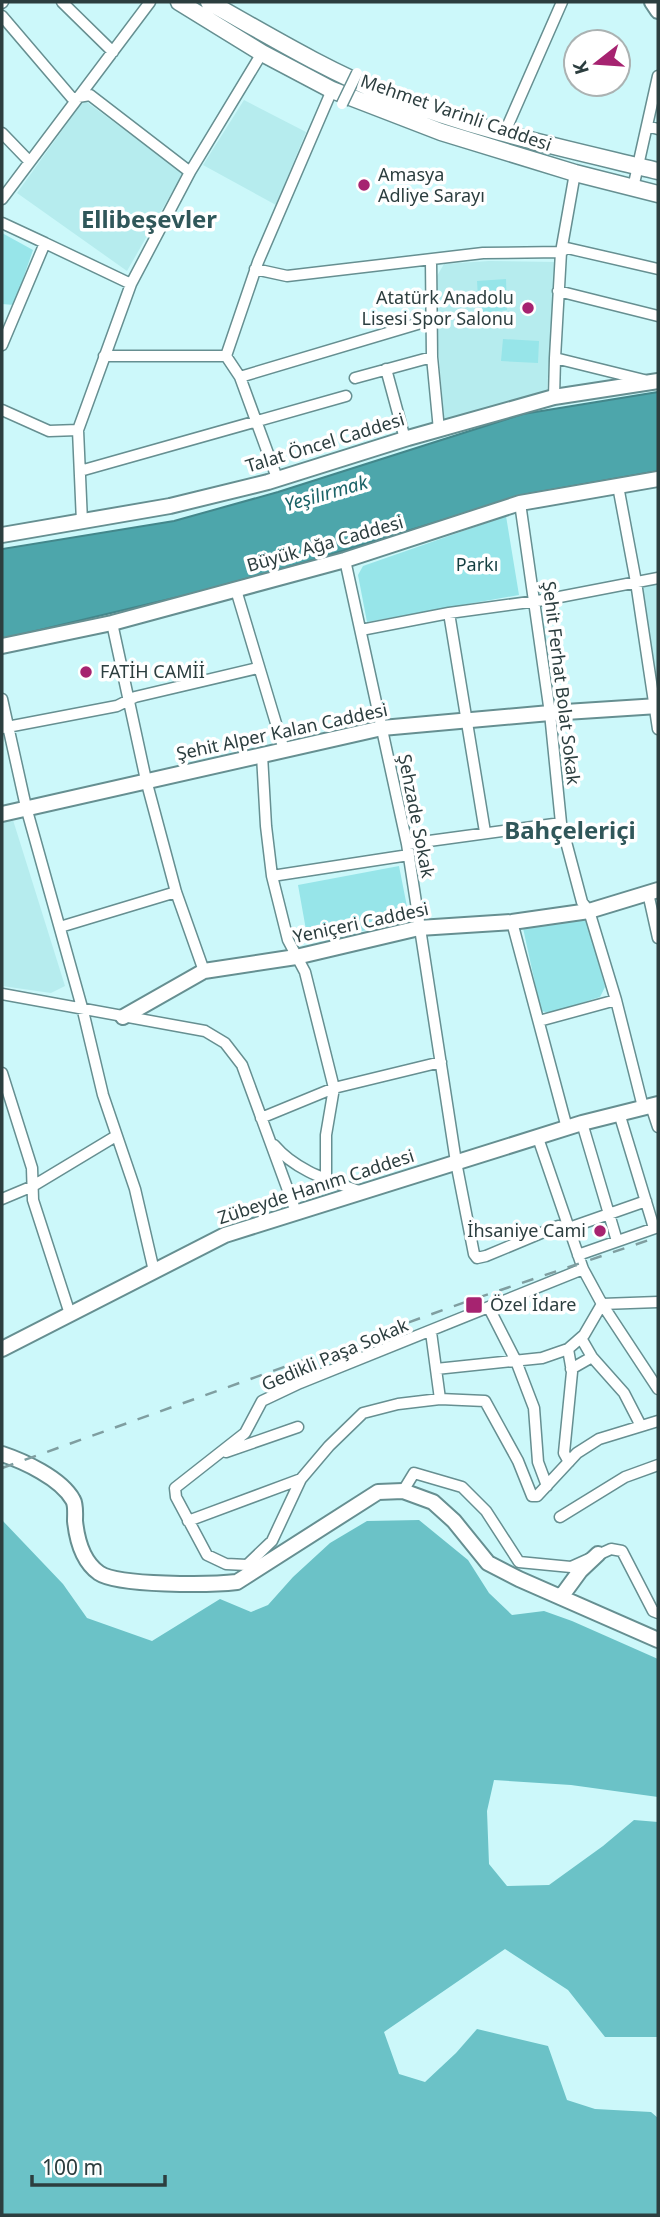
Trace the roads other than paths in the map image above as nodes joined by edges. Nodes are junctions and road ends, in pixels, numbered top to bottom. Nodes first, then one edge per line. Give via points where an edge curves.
1 (62, 2) edge
2 (149, 2) edge
3 (179, 2) edge
4 (209, 2) edge
5 (562, 2) edge
6 (652, 2) edge
7 (230, 7) edge
8 (658, 11) edge
9 (2, 16) edge
10 (113, 52) junction
11 (262, 53) junction
12 (355, 74) junction
13 (658, 76) edge
14 (332, 90) junction
15 (80, 97) junction
16 (342, 104) dead end
17 (647, 126) junction
18 (658, 129) edge
19 (2, 133) edge
20 (504, 134) junction
21 (30, 162) junction
22 (638, 166) junction
23 (658, 171) edge
24 (190, 172) junction
25 (575, 173) junction
26 (633, 187) junction
27 (658, 194) edge
28 (2, 199) edge
29 (2, 223) edge
30 (45, 243) junction
31 (561, 252) junction
32 (431, 260) junction
33 (256, 269) junction
34 (658, 269) edge
35 (131, 284) junction
36 (558, 291) junction
37 (658, 316) edge
38 (431, 320) junction
39 (2, 345) edge
40 (104, 356) junction
41 (226, 356) junction
42 (432, 357) junction
43 (555, 358) junction
44 (386, 369) junction
45 (240, 377) junction
46 (355, 378) dead end
47 (656, 379) edge
48 (346, 396) dead end
49 (554, 397) junction
50 (2, 410) edge
51 (258, 422) junction
52 (439, 429) junction
53 (78, 430) junction
54 (405, 439) junction
55 (79, 471) junction
56 (276, 478) junction
57 (658, 479) edge
58 (618, 486) junction
59 (520, 503) junction
60 (82, 522) junction
61 (2, 535) edge
62 (345, 560) junction
63 (658, 578) edge
64 (636, 582) junction
65 (236, 590) junction
66 (535, 602) junction
67 (449, 613) junction
68 (113, 623) junction
69 (361, 630) junction
70 (2, 646) edge
71 (258, 668) junction
72 (2, 699) edge
73 (129, 700) junction
74 (657, 706) edge
75 (550, 713) junction
76 (468, 720) junction
77 (5, 727) edge
78 (382, 728) junction
79 (658, 730) edge
80 (284, 750) junction
81 (262, 755) junction
82 (146, 780) junction
83 (26, 807) junction
84 (2, 814) edge
85 (561, 823) junction
86 (485, 832) junction
87 (407, 844) junction
88 (409, 855) junction
89 (272, 876) junction
90 (653, 891) edge
91 (176, 892) junction
92 (589, 911) junction
93 (512, 922) junction
94 (60, 927) junction
95 (419, 928) junction
96 (658, 938) edge
97 (296, 957) junction
98 (204, 971) junction
99 (2, 994) edge
100 (616, 1000) junction
101 (83, 1011) junction
102 (123, 1017) junction
103 (539, 1021) junction
104 (441, 1062) junction
105 (2, 1073) edge
106 (334, 1088) junction
107 (651, 1106) edge
108 (619, 1113) junction
109 (261, 1118) junction
110 (582, 1123) junction
111 (658, 1127) edge
112 (567, 1128) junction
113 (116, 1136) junction
114 (538, 1138) junction
115 (269, 1139) junction
116 (456, 1162) junction
117 (326, 1179) junction
118 (33, 1186) junction
119 (359, 1191) junction
120 (2, 1199) edge
121 (646, 1201) junction
122 (296, 1212) junction
123 (609, 1214) junction
124 (656, 1227) edge
125 (569, 1228) junction
126 (617, 1241) junction
127 (578, 1255) junction
128 (583, 1269) junction
129 (154, 1271) junction
130 (602, 1304) junction
131 (657, 1305) edge
132 (489, 1308) junction
133 (70, 1314) junction
134 (431, 1332) junction
135 (581, 1338) junction
136 (2, 1349) edge
137 (568, 1349) junction
138 (592, 1357) junction
139 (516, 1361) junction
140 (436, 1369) junction
141 (571, 1369) junction
142 (658, 1389) edge
143 (440, 1399) junction
144 (658, 1421) edge
145 (641, 1426) junction
146 (298, 1427) dead end
147 (2, 1454) edge
148 (220, 1455) junction
149 (569, 1462) junction
150 (657, 1468) edge
151 (301, 1479) junction
152 (547, 1486) junction
153 (403, 1491) junction
154 (560, 1517) dead end
155 (188, 1521) junction
156 (598, 1554) junction
157 (247, 1565) junction
158 (237, 1582) junction
159 (561, 1597) junction
160 (658, 1613) edge
161 (658, 1640) edge

1 - 10 street
2 - 10 street
3 - 11 main road, Mehmet Varinli Caddesi
4 - 7 main road, Mehmet Varinli Caddesi
5 - 20 street
6 - 8 street
7 - 12 main road, Mehmet Varinli Caddesi via 300,53
9 - 15 street via 72,99
10 - 15 street
11 - 14 main road, Mehmet Varinli Caddesi
11 - 24 street
12 - 16 street, bridge
12 - 20 main road, Mehmet Varinli Caddesi via 386,95
13 - 17 street
14 - 25 main road, Mehmet Varinli Caddesi via 441,132
14 - 33 street
15 - 21 street
15 - 24 street via 90,95
17 - 18 street
17 - 22 street
19 - 21 street
20 - 22 main road, Mehmet Varinli Caddesi
21 - 28 street
22 - 23 main road, Mehmet Varinli Caddesi
22 - 26 street
24 - 35 street
25 - 26 main road, Mehmet Varinli Caddesi
25 - 31 street
26 - 27 main road, Mehmet Varinli Caddesi
29 - 30 street
30 - 35 street
30 - 39 street
31 - 32 street via 483,253
31 - 34 street via 567,248
31 - 36 street
32 - 33 street via 287,276
32 - 38 street
33 - 41 street
35 - 40 street
36 - 37 street
36 - 43 street
38 - 42 street
38 - 45 street
40 - 41 street
40 - 53 street
41 - 45 street
42 - 44 street
42 - 52 street
43 - 47 street
43 - 49 street
44 - 46 street
44 - 54 street
45 - 51 street
47 - 49 street, Talat Öncel Caddesi
48 - 51 street
49 - 52 street, Talat Öncel Caddesi
50 - 53 street via 49,431
51 - 55 street
51 - 56 street
52 - 54 street, Talat Öncel Caddesi
53 - 55 street
54 - 56 street, Talat Öncel Caddesi
55 - 60 street
56 - 60 street, Talat Öncel Caddesi via 170,506
57 - 58 street, Büyük Ağa Caddesi
58 - 59 street, Büyük Ağa Caddesi
58 - 64 street
59 - 62 street, Büyük Ağa Caddesi
59 - 66 street, Şehit Ferhat Bolat Sokak
60 - 61 street, Talat Öncel Caddesi
62 - 65 street, Büyük Ağa Caddesi
62 - 69 street, Şehzade Sokak
63 - 64 street
64 - 66 street
64 - 74 street
65 - 68 street, Büyük Ağa Caddesi
65 - 71 street
66 - 67 street
66 - 75 street, Şehit Ferhat Bolat Sokak
67 - 69 street
67 - 76 street
68 - 70 street, Büyük Ağa Caddesi
68 - 73 street
69 - 78 street, Şehzade Sokak
71 - 73 street
71 - 80 street
72 - 77 street
73 - 77 street
73 - 82 street
74 - 75 street, Şehit Alper Kalan Caddesi
74 - 79 street
75 - 76 street, Şehit Alper Kalan Caddesi
75 - 85 street, Şehit Ferhat Bolat Sokak
76 - 78 street, Şehit Alper Kalan Caddesi
76 - 86 street
77 - 83 street
78 - 80 street, Şehit Alper Kalan Caddesi
78 - 87 street, Şehzade Sokak
80 - 81 street, Şehit Alper Kalan Caddesi
81 - 82 street, Şehit Alper Kalan Caddesi
81 - 89 street
82 - 83 street, Şehit Alper Kalan Caddesi
82 - 91 street
83 - 84 street, Şehit Alper Kalan Caddesi
83 - 94 street
85 - 86 street
85 - 92 street, Şehit Ferhat Bolat Sokak via 582,902
86 - 87 street
87 - 88 street, Şehzade Sokak
88 - 89 street
88 - 95 street, Şehzade Sokak
89 - 97 street
90 - 92 street, Yeniçeri Caddesi
90 - 96 street
91 - 94 street
91 - 98 street
92 - 93 street, Yeniçeri Caddesi
92 - 100 street, Şehit Ferhat Bolat Sokak
93 - 95 street, Yeniçeri Caddesi
93 - 103 street
94 - 101 street
95 - 97 street, Yeniçeri Caddesi
95 - 104 street, Şehzade Sokak
97 - 98 street, Yeniçeri Caddesi
97 - 106 street via 305,972
98 - 102 street, Yeniçeri Caddesi
99 - 101 street
100 - 103 street
100 - 107 street, Şehit Ferhat Bolat Sokak
101 - 102 street
101 - 113 street
102 - 109 street via 205,1031 225,1043 242,1065
103 - 112 street
104 - 106 street
104 - 116 street, Şehzade Sokak
105 - 118 street via 32,1168
106 - 109 street
106 - 117 street via 326,1135
107 - 108 street, Zübeyde Hanım Caddesi
107 - 111 street, Şehit Ferhat Bolat Sokak
108 - 110 street, Zübeyde Hanım Caddesi
108 - 121 street
109 - 115 street
110 - 112 street, Zübeyde Hanım Caddesi
110 - 123 street
112 - 114 street, Zübeyde Hanım Caddesi
113 - 118 street
113 - 129 street via 135,1189
114 - 116 street, Zübeyde Hanım Caddesi
114 - 125 street
115 - 117 street via 284,1157
115 - 122 street
116 - 119 street, Zübeyde Hanım Caddesi
116 - 125 street, Şehzade Sokak via 477,1258 558,1226
117 - 119 street
118 - 120 street
118 - 133 street via 33,1200
119 - 122 street, Zübeyde Hanım Caddesi
121 - 123 street
121 - 124 street
122 - 129 street, Zübeyde Hanım Caddesi via 225,1235
123 - 125 street
123 - 126 street
124 - 126 street
125 - 127 street
126 - 127 street
127 - 128 street
128 - 130 street
128 - 132 street, Gedikli Paşa Sokak
129 - 133 street, Zübeyde Hanım Caddesi
130 - 131 street
130 - 135 street
130 - 142 street
132 - 134 street, Gedikli Paşa Sokak
132 - 139 street
133 - 136 street, Zübeyde Hanım Caddesi
134 - 140 street
134 - 148 street, Gedikli Paşa Sokak via 262,1401 245,1433
135 - 137 street
135 - 138 street
137 - 139 street
137 - 141 street
138 - 141 street
138 - 145 street via 620,1387
139 - 140 street
139 - 152 street via 534,1408 538,1462
140 - 143 street
141 - 149 street via 564,1453
143 - 151 street via 363,1413
143 - 152 street via 485,1401 532,1496 539,1496
144 - 145 street
145 - 149 street via 599,1439
146 - 148 street
147 - 158 street via 30,1464 74,1501 77,1540 100,1574 127,1581
148 - 155 street, Gedikli Paşa Sokak via 175,1488
149 - 152 street
150 - 154 street via 625,1477
151 - 155 street
151 - 157 street via 272,1541
153 - 156 street via 414,1473 462,1487 486,1511 519,1562 571,1567
153 - 158 street via 378,1492
153 - 159 street via 433,1502 488,1563
155 - 157 street, Gedikli Paşa Sokak via 207,1555 226,1564
156 - 159 street
156 - 160 street via 622,1551
157 - 158 street
159 - 161 street

